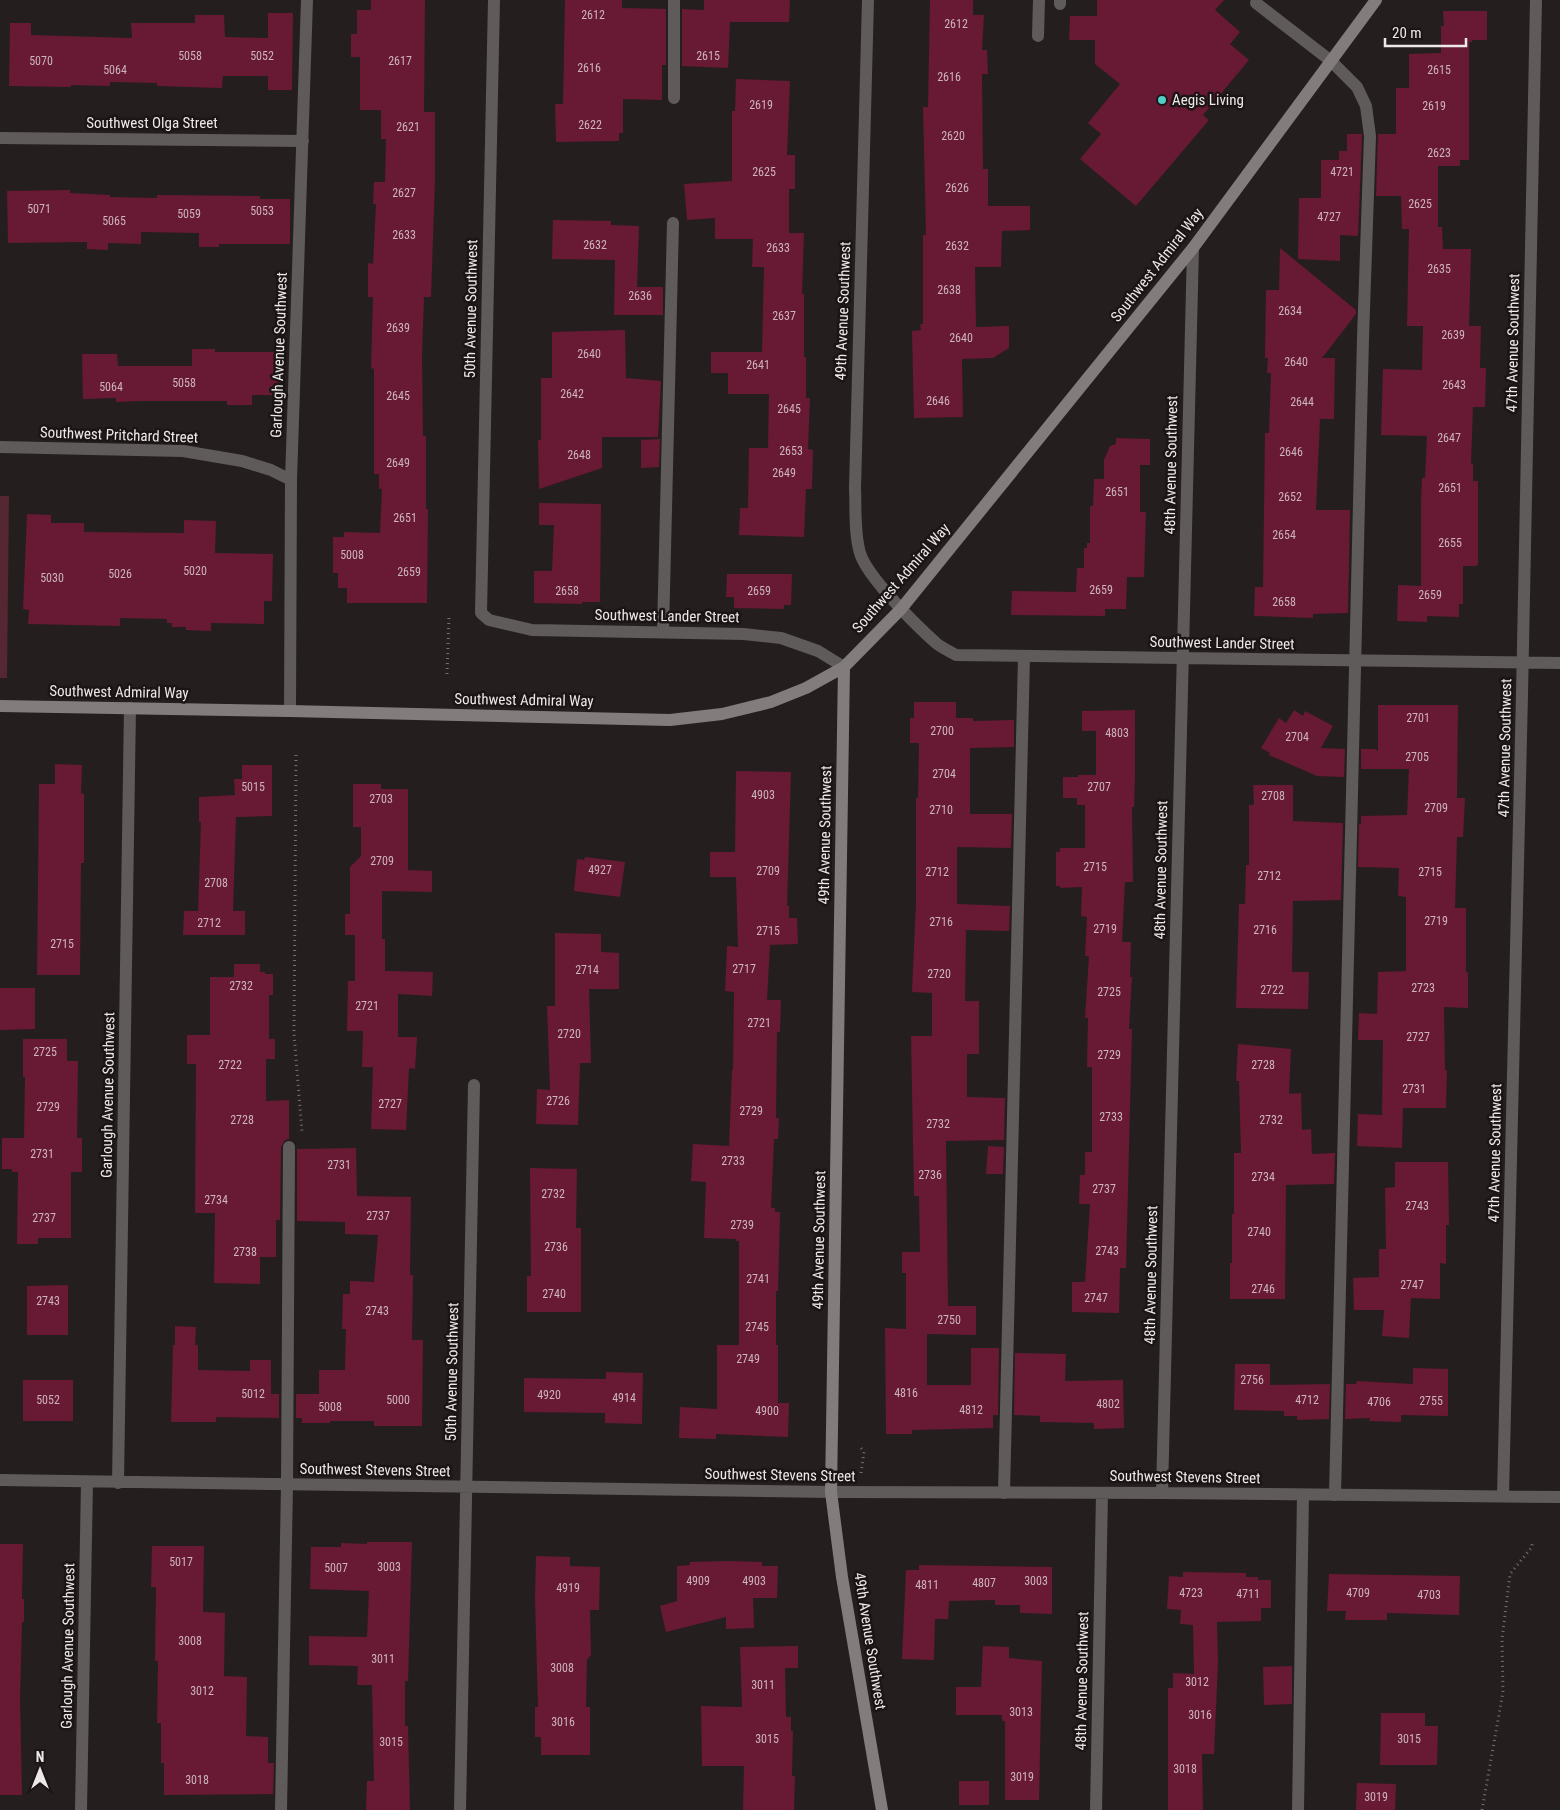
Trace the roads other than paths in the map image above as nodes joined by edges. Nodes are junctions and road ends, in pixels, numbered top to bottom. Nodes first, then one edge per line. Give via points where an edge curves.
1 (307, 0) edge
2 (494, 0) edge
3 (674, 0) edge
4 (868, 0) edge
5 (1039, 0) edge
6 (1376, 0) edge
7 (1536, 0) edge
8 (1256, 3) dead end
9 (1038, 36) dead end
10 (1331, 61) junction
11 (674, 98) dead end
12 (0, 138) edge
13 (303, 141) junction
14 (674, 222) dead end
15 (1193, 248) junction
16 (0, 447) edge
17 (291, 480) junction
18 (901, 609) junction
19 (484, 617) joint
20 (663, 632) junction
21 (1024, 656) junction
22 (1183, 658) junction
23 (1356, 661) junction
24 (1523, 662) junction
25 (1560, 663) edge
26 (844, 667) junction
27 (0, 706) edge
28 (130, 708) junction
29 (290, 711) junction
30 (474, 1085) dead end
31 (289, 1147) road end
32 (0, 1480) edge
33 (87, 1482) junction
34 (118, 1483) junction
35 (288, 1485) junction
36 (466, 1487) junction
37 (831, 1492) junction
38 (1004, 1493) junction
39 (1102, 1493) junction
40 (1162, 1493) junction
41 (1303, 1495) junction
42 (1335, 1495) junction
43 (1503, 1496) junction
44 (1560, 1497) edge
45 (81, 1810) edge
46 (281, 1810) edge
47 (460, 1810) edge
48 (882, 1810) edge
49 (1096, 1810) edge
50 (1298, 1810) edge

1 - 13 street, Garlough Avenue Southwest
2 - 19 street, 50th Avenue Southwest via 480,604
3 - 11 street
4 - 18 street, 49th Avenue Southwest via 856,530 860,554 871,574
5 - 9 street
6 - 10 main road, Southwest Admiral Way
7 - 24 street, 47th Avenue Southwest
8 - 10 street
10 - 15 main road, Southwest Admiral Way
10 - 23 street via 1357,87 1366,106 1370,136
12 - 13 street, Southwest Olga Street
13 - 17 street, Garlough Avenue Southwest
14 - 20 street
15 - 18 main road, Southwest Admiral Way
15 - 22 street, 48th Avenue Southwest
16 - 17 street, Southwest Pritchard Street via 183,451 242,461
17 - 29 street, Garlough Avenue Southwest
18 - 21 street, Southwest Lander Street via 938,644 956,655
18 - 26 main road, Southwest Admiral Way
19 - 20 street, Southwest Lander Street via 532,630
20 - 26 street, Southwest Lander Street via 781,638 818,651
21 - 22 street, Southwest Lander Street
21 - 38 street
22 - 23 street, Southwest Lander Street
22 - 40 street, 48th Avenue Southwest
23 - 24 street, Southwest Lander Street
23 - 42 street
24 - 25 street, Southwest Lander Street
24 - 43 street, 47th Avenue Southwest
26 - 29 main road, Southwest Admiral Way via 806,688 771,702 722,714 670,720
26 - 37 main road, 49th Avenue Southwest
27 - 28 main road, Southwest Admiral Way
28 - 29 main road, Southwest Admiral Way
28 - 34 street, Garlough Avenue Southwest
30 - 36 street, 50th Avenue Southwest
31 - 35 street
32 - 33 street, Southwest Stevens Street
33 - 34 street, Southwest Stevens Street
33 - 45 street, Garlough Avenue Southwest
34 - 35 street, Southwest Stevens Street
35 - 36 street, Southwest Stevens Street
35 - 46 street
36 - 37 street, Southwest Stevens Street
36 - 47 street, 50th Avenue Southwest
37 - 38 street, Southwest Stevens Street
37 - 48 main road, 49th Avenue Southwest
38 - 39 street, Southwest Stevens Street
39 - 40 street, Southwest Stevens Street
39 - 49 street, 48th Avenue Southwest
40 - 41 street, Southwest Stevens Street
41 - 42 street, Southwest Stevens Street
41 - 50 street
42 - 43 street, Southwest Stevens Street
43 - 44 street, Southwest Stevens Street

